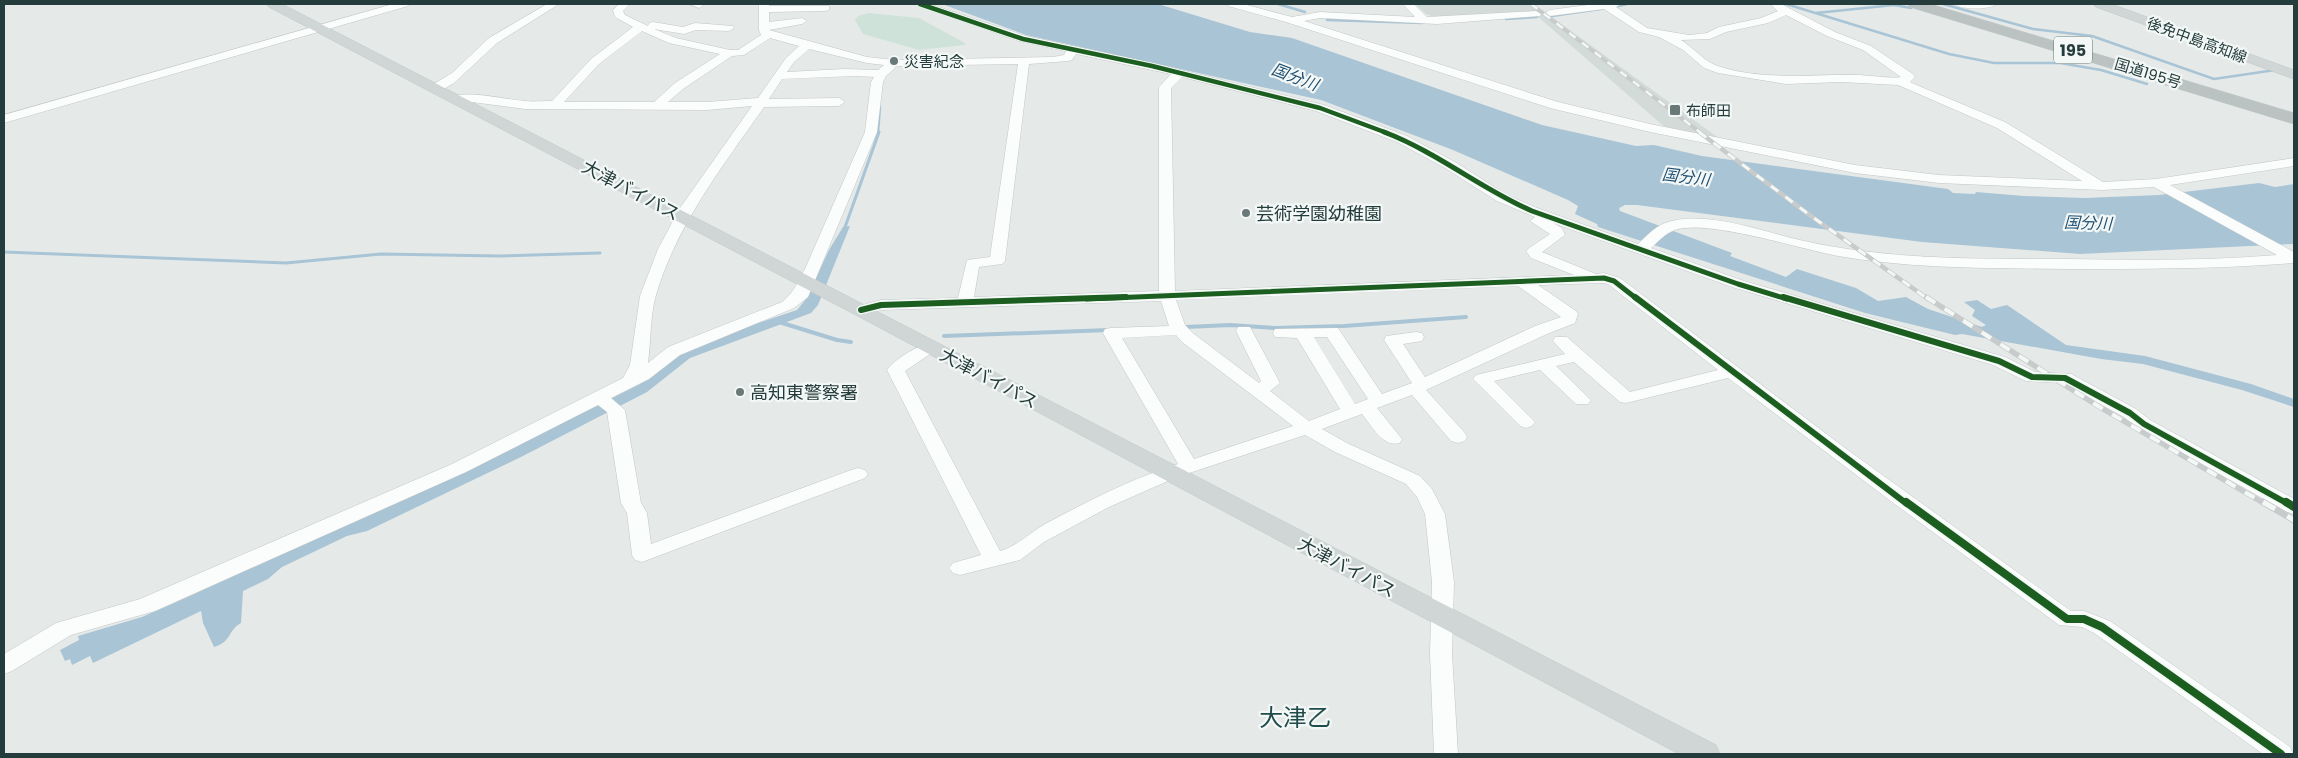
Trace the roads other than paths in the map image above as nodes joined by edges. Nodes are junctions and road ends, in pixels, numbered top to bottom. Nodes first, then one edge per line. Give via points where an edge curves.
1 (273, 4) edge
2 (404, 4) edge
3 (554, 4) edge
4 (910, 4) edge
5 (920, 4) edge
6 (1232, 4) edge
7 (1408, 4) edge
8 (1773, 4) edge
9 (1916, 4) edge
10 (1926, 4) edge
11 (1959, 4) edge
12 (1992, 4) edge
13 (2100, 4) edge
14 (1611, 6) edge
15 (621, 7) edge
16 (764, 7) edge
17 (828, 8) edge
18 (1787, 12) junction
19 (1550, 13) dead end
20 (1536, 14) dead end
21 (628, 20) junction
22 (680, 20) dead end
23 (1290, 20) junction
24 (802, 21) dead end
25 (1425, 21) junction
26 (640, 27) junction
27 (318, 28) junction
28 (729, 28) dead end
29 (766, 30) junction
30 (1663, 35) junction
31 (2085, 39) dead end
32 (2053, 42) junction
33 (808, 44) junction
34 (2111, 47) dead end
35 (1072, 52) junction
36 (730, 53) junction
37 (1024, 61) junction
38 (894, 62) junction
39 (881, 74) junction
40 (1177, 75) junction
41 (780, 76) junction
42 (2294, 76) edge
43 (1902, 82) junction
44 (831, 83) dead end
45 (436, 88) junction
46 (2232, 97) junction
47 (456, 99) junction
48 (761, 102) junction
49 (818, 102) junction
50 (839, 102) dead end
51 (556, 104) junction
52 (657, 106) junction
53 (2294, 108) edge
54 (2294, 114) edge
55 (4, 119) edge
56 (2294, 119) edge
57 (2294, 126) edge
58 (1413, 145) junction
59 (2294, 160) edge
60 (2158, 185) junction
61 (2102, 186) junction
62 (1507, 200) junction
63 (682, 217) junction
64 (1643, 248) junction
65 (2294, 258) edge
66 (1598, 278) junction
67 (1522, 281) junction
68 (814, 287) junction
69 (1167, 296) junction
70 (965, 303) junction
71 (861, 310) junction
72 (1181, 330) junction
73 (1244, 331) dead end
74 (1303, 332) junction
75 (1281, 333) dead end
76 (1416, 337) dead end
77 (1561, 341) dead end
78 (931, 348) junction
79 (1577, 356) junction
80 (1543, 364) junction
81 (1730, 372) junction
82 (630, 381) junction
83 (1418, 386) junction
84 (1258, 391) junction
85 (1582, 400) dead end
86 (605, 403) junction
87 (1365, 406) junction
88 (1526, 422) dead end
89 (1307, 428) junction
90 (1458, 437) dead end
91 (1393, 439) dead end
92 (1179, 470) junction
93 (858, 474) dead end
94 (2294, 507) edge
95 (994, 560) junction
96 (960, 568) dead end
97 (1442, 617) junction
98 (4, 665) edge
99 (1446, 754) edge
100 (1704, 754) edge
101 (2281, 754) edge

1 - 27 main road, 大津バイパス
2 - 27 street
3 - 45 street via 488,44 447,84
4 - 35 street via 1028,45
5 - 35 street
6 - 23 street
7 - 25 street
8 - 18 street
9 - 32 highway, 国道195号 / 195
10 - 32 highway, 国道195号 / 195
11 - 12 street
13 - 42 main road, 後免中島高知線
14 - 19 street
14 - 30 street via 1635,26
15 - 21 street via 620,17
15 - 22 street
16 - 17 street
16 - 29 street
18 - 30 street via 1764,21 1723,29 1710,36
18 - 43 street via 1867,48 1909,77
20 - 25 street
21 - 26 street
21 - 28 street via 684,30 695,26
23 - 25 street via 1320,16
23 - 61 street via 1554,105 1650,128 1855,169 1939,179
24 - 29 street
26 - 36 street via 684,44
26 - 51 street via 626,34
27 - 45 main road, 大津バイパス
27 - 55 street
29 - 33 street
29 - 36 street via 740,53
30 - 43 street via 1687,48 1708,66 1722,71 1776,80 1862,78
31 - 32 highway
32 - 46 highway, 国道195号 / 195
32 - 57 highway via 2041,50 2050,57 2109,70
33 - 38 street via 867,60
33 - 41 street via 790,60
34 - 53 highway
35 - 37 street via 1068,58
35 - 40 street
35 - 58 street via 1217,81 1320,108
36 - 52 street via 679,86
37 - 38 street
37 - 70 street via 997,261 972,263
38 - 39 street
39 - 41 street
39 - 68 street via 876,82 872,132 813,269
40 - 58 street via 1295,105
40 - 69 street via 1165,87
41 - 48 street
43 - 61 street via 2001,125
44 - 49 street
45 - 47 main road, 大津バイパス
46 - 54 highway, 国道195号 / 195
46 - 56 highway, 国道195号 / 195
47 - 51 street via 472,98 525,106
47 - 63 main road, 大津バイパス
48 - 49 street
48 - 52 street
48 - 63 street
49 - 50 street
51 - 52 street
58 - 62 street
59 - 60 street
60 - 61 street
60 - 65 street
62 - 64 street
62 - 66 street via 1503,204 1557,231 1558,235 1534,251 1536,255
63 - 68 main road, 大津バイパス
63 - 82 street via 648,296 639,365
64 - 65 street via 1666,228 1689,223 1886,258 1969,264 2194,266
64 - 94 street via 1738,284 1999,361 2032,377 2065,378
66 - 67 street
66 - 81 street via 1614,281
67 - 69 street
67 - 83 street via 1570,314 1569,320
68 - 71 main road, 大津バイパス
68 - 82 street via 788,306 674,351
69 - 70 street
69 - 72 street
70 - 71 street via 882,305
71 - 78 main road, 大津バイパス
72 - 84 street
72 - 92 street via 1111,333
73 - 84 street via 1271,383
74 - 75 street
74 - 87 street
74 - 87 street via 1332,332
76 - 83 street via 1392,340
77 - 79 street
78 - 92 main road, 大津バイパス
78 - 95 street via 896,370
79 - 80 street
79 - 81 street via 1626,398
80 - 85 street
80 - 88 street via 1482,380
81 - 101 street via 1929,521 2067,619 2084,619 2102,628
82 - 86 street
83 - 87 street
83 - 90 street
84 - 89 street
86 - 93 street via 631,502 637,513 642,555
86 - 98 street via 147,605 64,629
87 - 89 street
87 - 91 street
89 - 92 street
89 - 97 street via 1342,448 1413,480 1425,494 1435,514 1443,582
92 - 95 street via 1102,502 1037,537 1013,555
92 - 97 main road, 大津バイパス
95 - 96 street
97 - 99 street
97 - 100 main road, 大津バイパス

